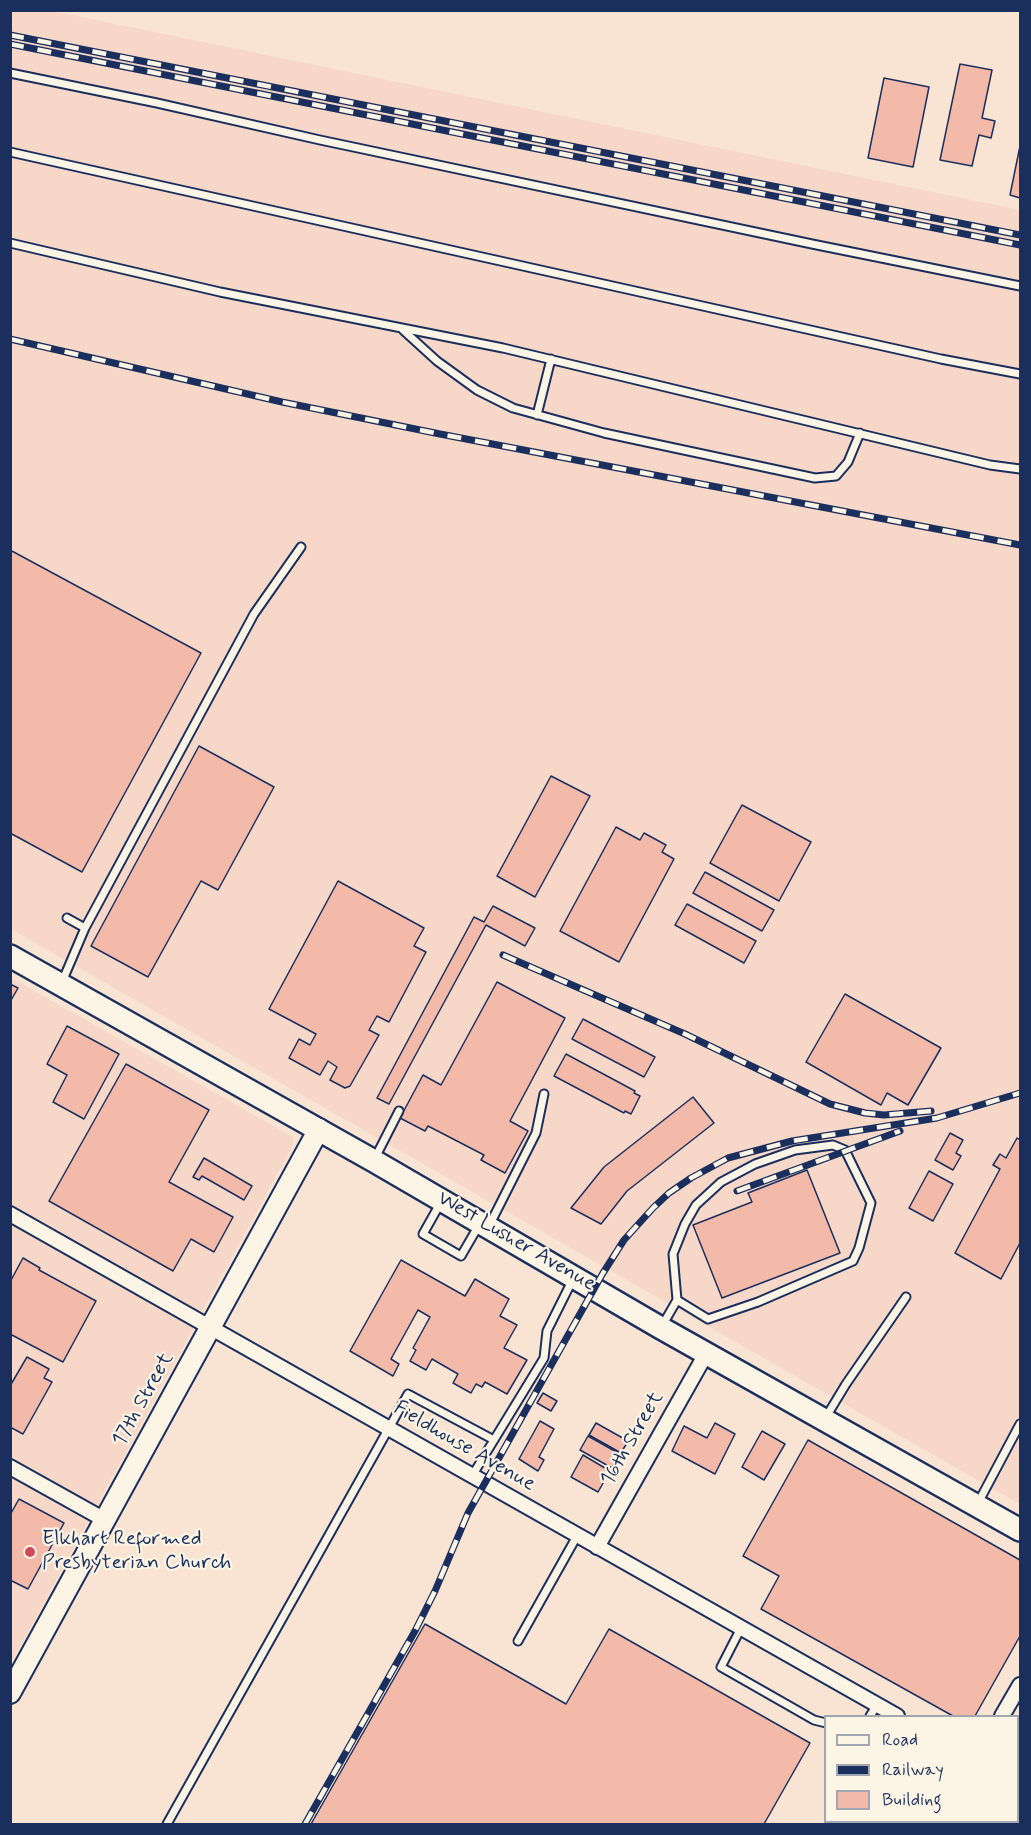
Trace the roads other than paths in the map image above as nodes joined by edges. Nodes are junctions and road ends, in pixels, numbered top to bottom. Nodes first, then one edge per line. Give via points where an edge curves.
1 (10, 73) edge
2 (10, 152) edge
3 (10, 243) edge
4 (1020, 286) edge
5 (401, 328) junction
6 (551, 359) junction
7 (1020, 374) edge
8 (537, 415) junction
9 (860, 433) junction
10 (1020, 469) edge
11 (301, 548) dead end
12 (67, 918) dead end
13 (85, 928) junction
14 (10, 956) edge
15 (61, 985) junction
16 (544, 1094) dead end
17 (399, 1111) dead end
18 (319, 1129) junction
19 (374, 1161) junction
20 (442, 1200) junction
21 (10, 1214) edge
22 (484, 1224) junction
23 (574, 1275) junction
24 (906, 1297) dead end
25 (677, 1300) junction
26 (211, 1327) junction
27 (661, 1328) junction
28 (707, 1353) junction
29 (825, 1419) junction
30 (1020, 1424) edge
31 (387, 1427) junction
32 (494, 1440) junction
33 (10, 1467) edge
34 (472, 1476) junction
35 (977, 1506) junction
36 (105, 1520) junction
37 (1020, 1530) edge
38 (577, 1536) junction
39 (597, 1547) junction
40 (741, 1628) junction
41 (518, 1641) dead end
42 (1020, 1685) edge
43 (10, 1693) edge
44 (873, 1711) edge
45 (892, 1715) edge
46 (1003, 1715) edge
47 (824, 1723) edge
48 (167, 1824) edge

1 - 4 lane
2 - 7 lane
3 - 5 lane via 220,292
5 - 6 lane
5 - 8 lane via 477,390
6 - 8 lane
6 - 9 lane
8 - 9 lane via 615,436 815,478 836,476 848,462
9 - 10 lane
11 - 13 lane via 255,614
12 - 13 lane
13 - 15 lane
14 - 15 main road, West Lusher Avenue
15 - 18 main road, West Lusher Avenue
16 - 22 lane via 536,1133
17 - 19 lane
18 - 19 main road, West Lusher Avenue
18 - 26 street, 17th Street
19 - 20 main road, West Lusher Avenue
20 - 22 main road, West Lusher Avenue
20 - 22 lane via 423,1234 461,1256
21 - 26 street, Fieldhouse Avenue
22 - 23 main road, West Lusher Avenue
23 - 27 main road, West Lusher Avenue
23 - 32 lane via 547,1331 544,1358
24 - 29 lane
25 - 25 lane via 708,1319 853,1261 871,1203 845,1150 833,1144 795,1150 755,1164 721,1182 696,1205 673,1254
25 - 27 lane
26 - 31 street, Fieldhouse Avenue
26 - 36 street, 17th Street
27 - 28 main road, West Lusher Avenue
28 - 29 main road, West Lusher Avenue
28 - 39 street, 16th Street
29 - 35 main road, West Lusher Avenue
30 - 35 lane
31 - 32 lane via 408,1394
31 - 34 street, Fieldhouse Avenue
31 - 48 lane
32 - 34 lane
33 - 36 street
34 - 38 street, Fieldhouse Avenue
35 - 37 main road, West Lusher Avenue
36 - 43 street, 17th Street
38 - 39 street, Fieldhouse Avenue
38 - 41 lane
39 - 40 street, Fieldhouse Avenue
40 - 44 street, Fieldhouse Avenue
40 - 47 lane via 721,1667
42 - 46 street
44 - 45 street, Fieldhouse Avenue

